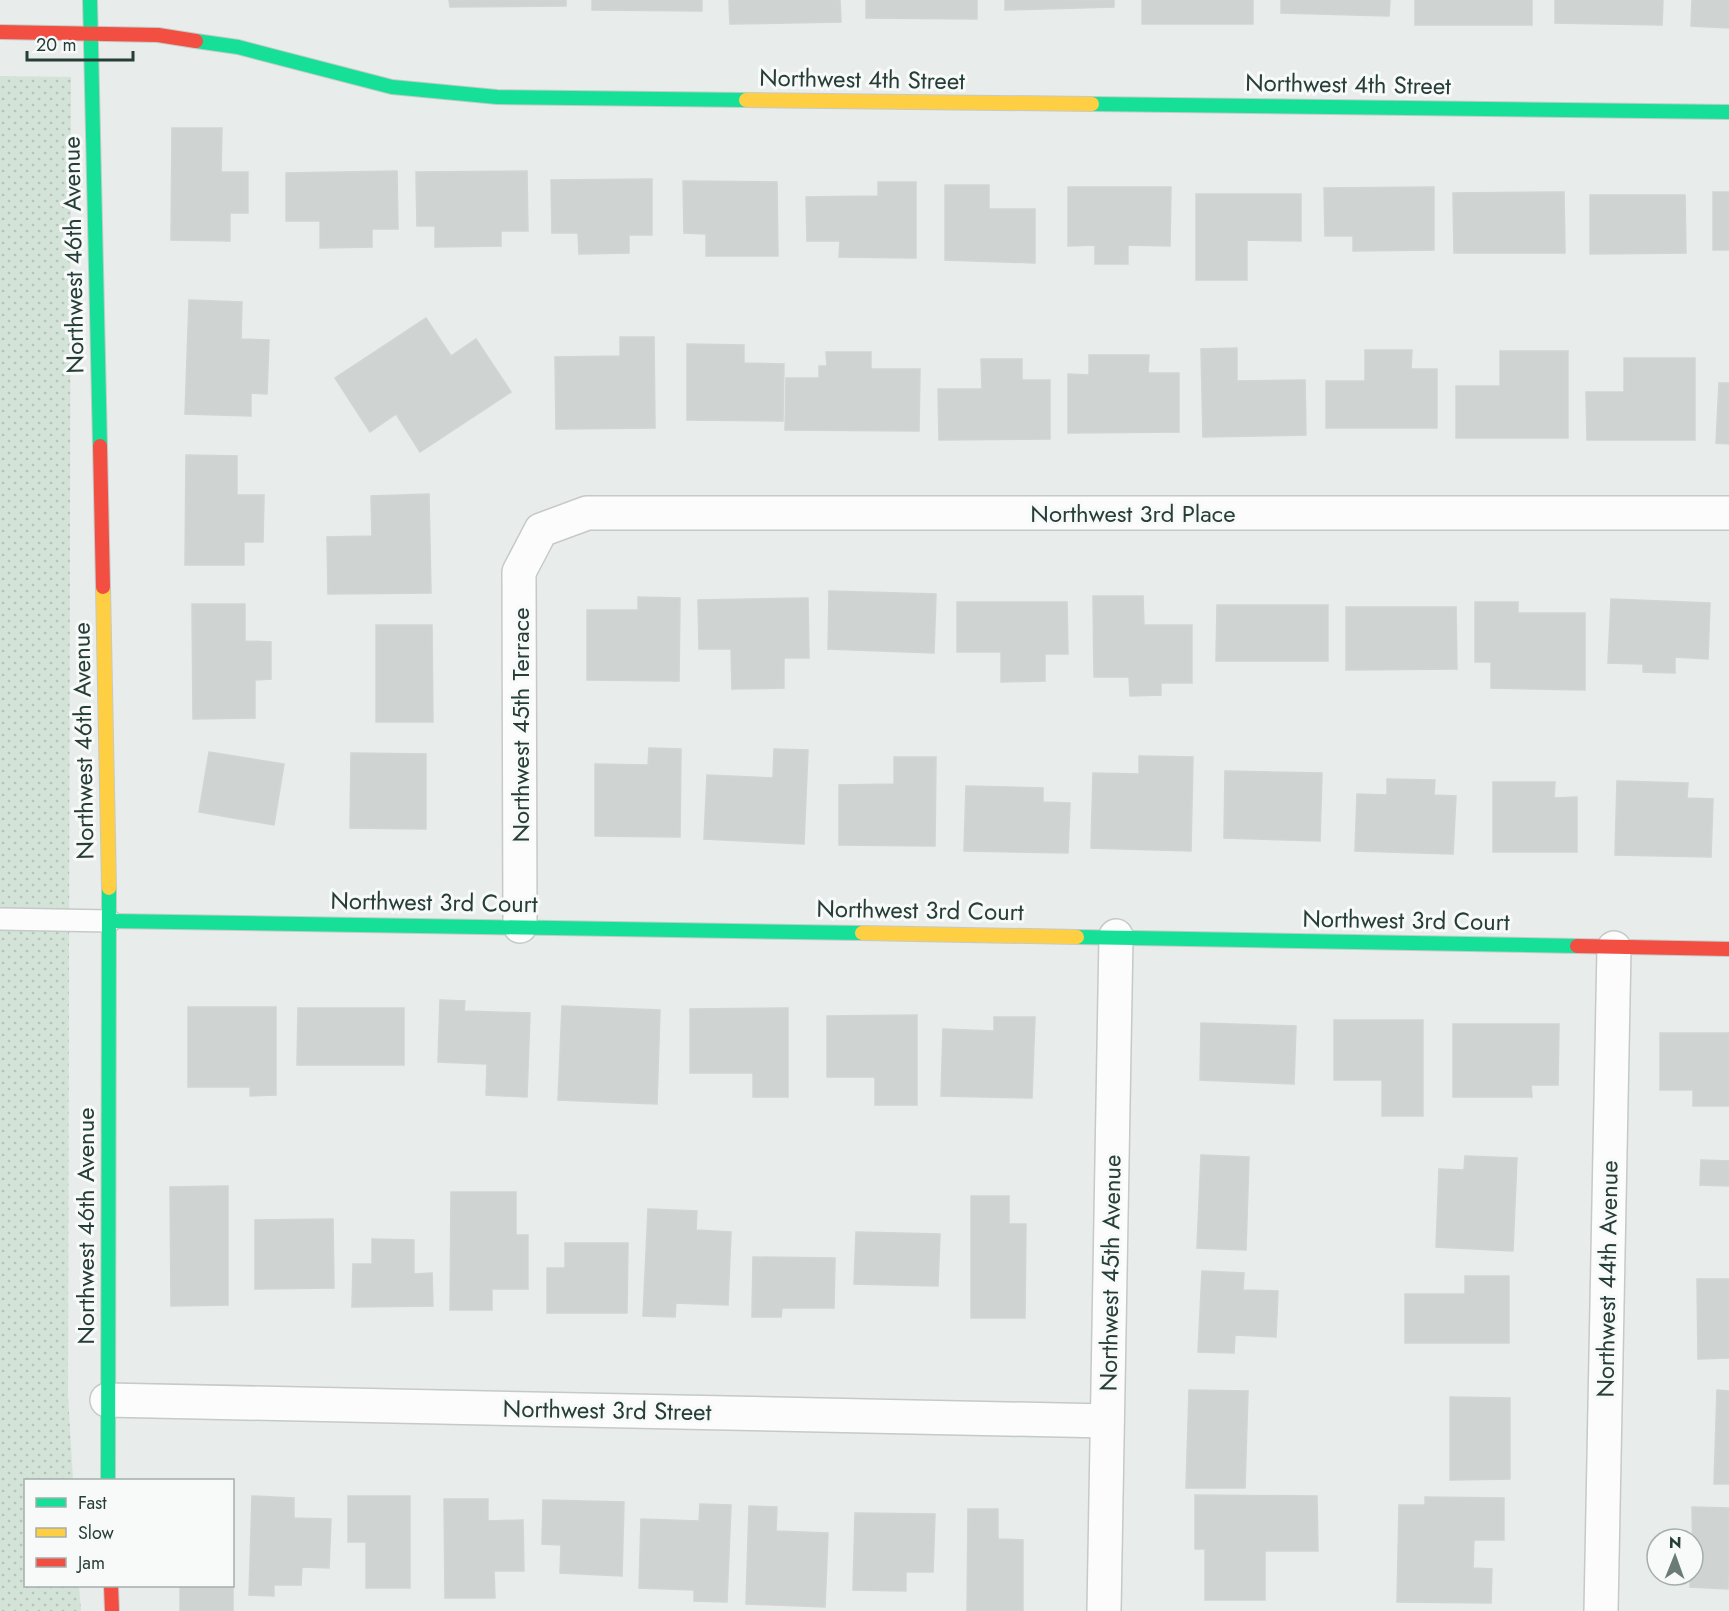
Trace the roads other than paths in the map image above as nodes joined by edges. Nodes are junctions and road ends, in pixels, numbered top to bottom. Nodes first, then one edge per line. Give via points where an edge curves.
1 (90, 0) edge
2 (0, 32) edge
3 (91, 33) junction
4 (1729, 111) edge
5 (1729, 513) edge
6 (541, 531) joint
7 (0, 919) edge
8 (110, 921) junction
9 (520, 926) junction
10 (1116, 936) junction
11 (1614, 948) junction
12 (1729, 949) edge
13 (106, 1400) junction
14 (1107, 1421) junction
15 (108, 1479) edge
16 (111, 1587) edge
17 (112, 1611) edge
18 (1104, 1611) edge
19 (1601, 1611) edge

1 - 3 street, Northwest 46th Avenue
2 - 3 street, Northwest 4th Street
3 - 4 street, Northwest 4th Street via 158,35 238,47 392,87 497,97
3 - 8 street, Northwest 46th Avenue
5 - 6 street, Northwest 3rd Place via 587,513
6 - 9 street, Northwest 45th Terrace via 519,572
7 - 8 lane
8 - 9 street, Northwest 3rd Court
8 - 13 street, Northwest 46th Avenue
9 - 10 street, Northwest 3rd Court
10 - 11 street, Northwest 3rd Court
10 - 14 street, Northwest 45th Avenue
11 - 12 street, Northwest 3rd Court
11 - 19 street, Northwest 44th Avenue
13 - 14 street, Northwest 3rd Street
13 - 15 street, Northwest 46th Avenue
14 - 18 street, Northwest 45th Avenue
16 - 17 street

